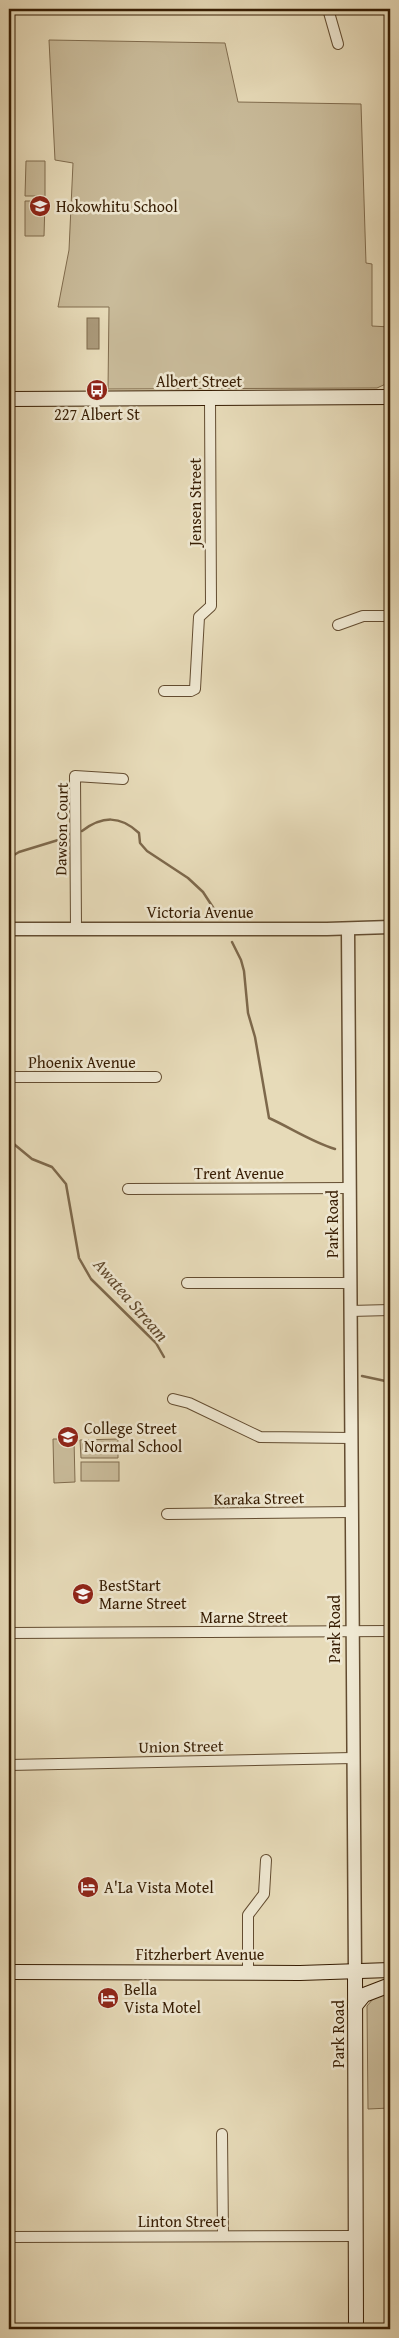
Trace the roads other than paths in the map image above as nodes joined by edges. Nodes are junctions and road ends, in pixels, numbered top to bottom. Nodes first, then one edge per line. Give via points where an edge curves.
1 (328, 9) edge
2 (338, 44) dead end
3 (390, 397) edge
4 (210, 398) junction
5 (9, 399) edge
6 (390, 616) edge
7 (338, 625) dead end
8 (164, 691) dead end
9 (123, 779) dead end
10 (390, 927) edge
11 (9, 929) edge
12 (76, 929) junction
13 (348, 929) junction
14 (156, 1077) dead end
15 (9, 1078) edge
16 (350, 1188) junction
17 (128, 1189) dead end
18 (187, 1283) dead end
19 (349, 1284) junction
20 (350, 1310) junction
21 (390, 1310) edge
22 (173, 1399) dead end
23 (351, 1438) junction
24 (351, 1512) junction
25 (167, 1514) dead end
26 (352, 1631) junction
27 (390, 1631) edge
28 (9, 1633) edge
29 (353, 1758) junction
30 (9, 1765) edge
31 (266, 1860) dead end
32 (390, 1970) edge
33 (9, 1972) edge
34 (248, 1972) junction
35 (355, 1972) junction
36 (390, 1985) edge
37 (355, 2006) junction
38 (222, 2134) dead end
39 (223, 2236) junction
40 (356, 2236) junction
41 (9, 2237) edge
42 (356, 2329) edge

1 - 2 street
3 - 4 main road, Albert Street
4 - 5 main road, Albert Street
4 - 8 street, Jensen Street via 211,606 199,617 195,689
6 - 7 street via 364,616
9 - 12 street, Dawson Court via 75,776
10 - 13 street, Victoria Avenue
11 - 12 street, Victoria Avenue
12 - 13 street, Victoria Avenue
13 - 16 street, Park Road
14 - 15 street, Phoenix Avenue
16 - 17 street, Trent Avenue
16 - 19 street, Park Road
18 - 19 street
19 - 20 street, Park Road
20 - 21 street
20 - 23 street, Park Road
22 - 23 street via 189,1403 260,1437
23 - 24 street, Park Road
24 - 25 street, Karaka Street
24 - 26 street, Park Road
26 - 27 street, Marne Street
26 - 28 street, Marne Street
26 - 29 street, Park Road
29 - 30 street, Union Street
29 - 35 street, Park Road
31 - 34 street via 264,1894 248,1915
32 - 35 main road, Fitzherbert Avenue
33 - 34 main road, Fitzherbert Avenue
34 - 35 main road, Fitzherbert Avenue
35 - 37 main road, Park Road
36 - 37 main road via 364,1995
37 - 40 main road, Park Road
38 - 39 street
39 - 40 street, Linton Street
39 - 41 street, Linton Street
40 - 42 main road, Park Road

